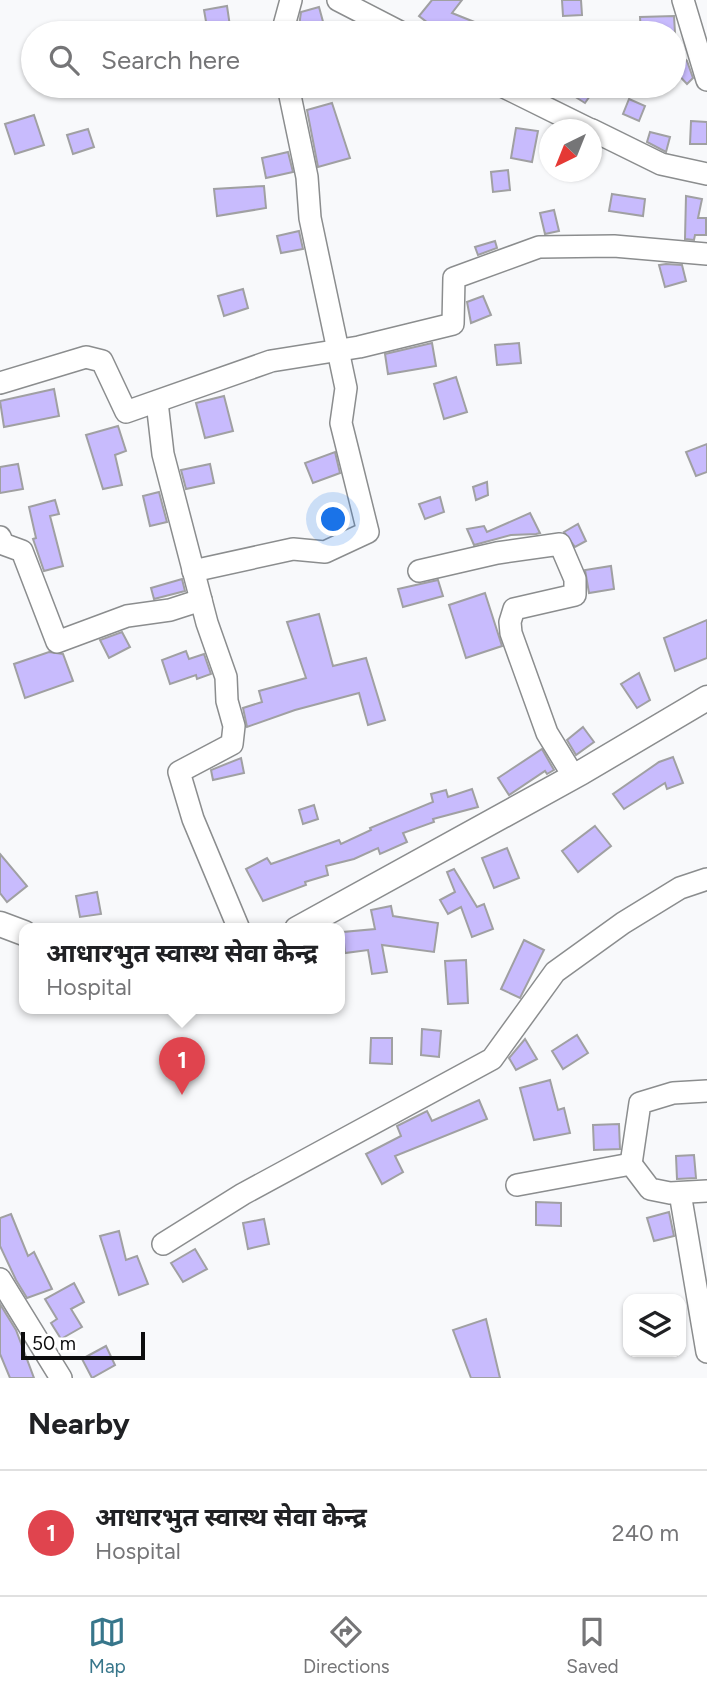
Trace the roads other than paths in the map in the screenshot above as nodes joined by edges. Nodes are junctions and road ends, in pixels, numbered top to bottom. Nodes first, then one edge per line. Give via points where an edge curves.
1 (291, 0) edge
2 (338, 0) edge
3 (683, 0) edge
4 (285, 21) edge
5 (379, 21) edge
6 (707, 80) edge
7 (291, 98) edge
8 (526, 98) edge
9 (569, 119) edge
10 (602, 135) edge
11 (707, 174) edge
12 (707, 254) edge
13 (339, 350) junction
14 (0, 383) edge
15 (156, 402) junction
16 (0, 537) edge
17 (193, 571) junction
18 (419, 571) dead end
19 (201, 600) junction
20 (707, 698) edge
21 (574, 777) junction
22 (707, 878) edge
23 (236, 923) edge
24 (308, 923) edge
25 (0, 924) edge
26 (19, 931) edge
27 (707, 1091) edge
28 (631, 1164) junction
29 (517, 1185) dead end
30 (707, 1191) edge
31 (680, 1193) junction
32 (163, 1244) dead end
33 (0, 1279) edge
34 (707, 1352) edge
35 (61, 1378) edge

1 - 4 street
2 - 5 street
3 - 6 street
7 - 13 street via 307,177 310,218
8 - 9 street
10 - 11 street via 661,164
12 - 13 street via 614,246 539,247 454,278 453,324
13 - 15 street via 271,361
13 - 17 street via 346,388 341,423 368,532 325,552 293,548
14 - 15 street via 86,356 102,361 125,412
15 - 17 street via 163,454
16 - 19 street via 3,544 22,551 57,642 127,616
17 - 19 street
18 - 21 street via 560,544 575,579 575,595 514,609 510,622 547,733
19 - 23 street via 226,677 234,726 232,744 179,772 193,819
20 - 21 street
21 - 24 street
22 - 32 street via 680,888 623,923 555,972 492,1059 243,1194
25 - 26 street
27 - 28 street via 673,1093 640,1103
28 - 29 street
28 - 31 street via 650,1189
30 - 31 street
31 - 34 street
33 - 35 street

